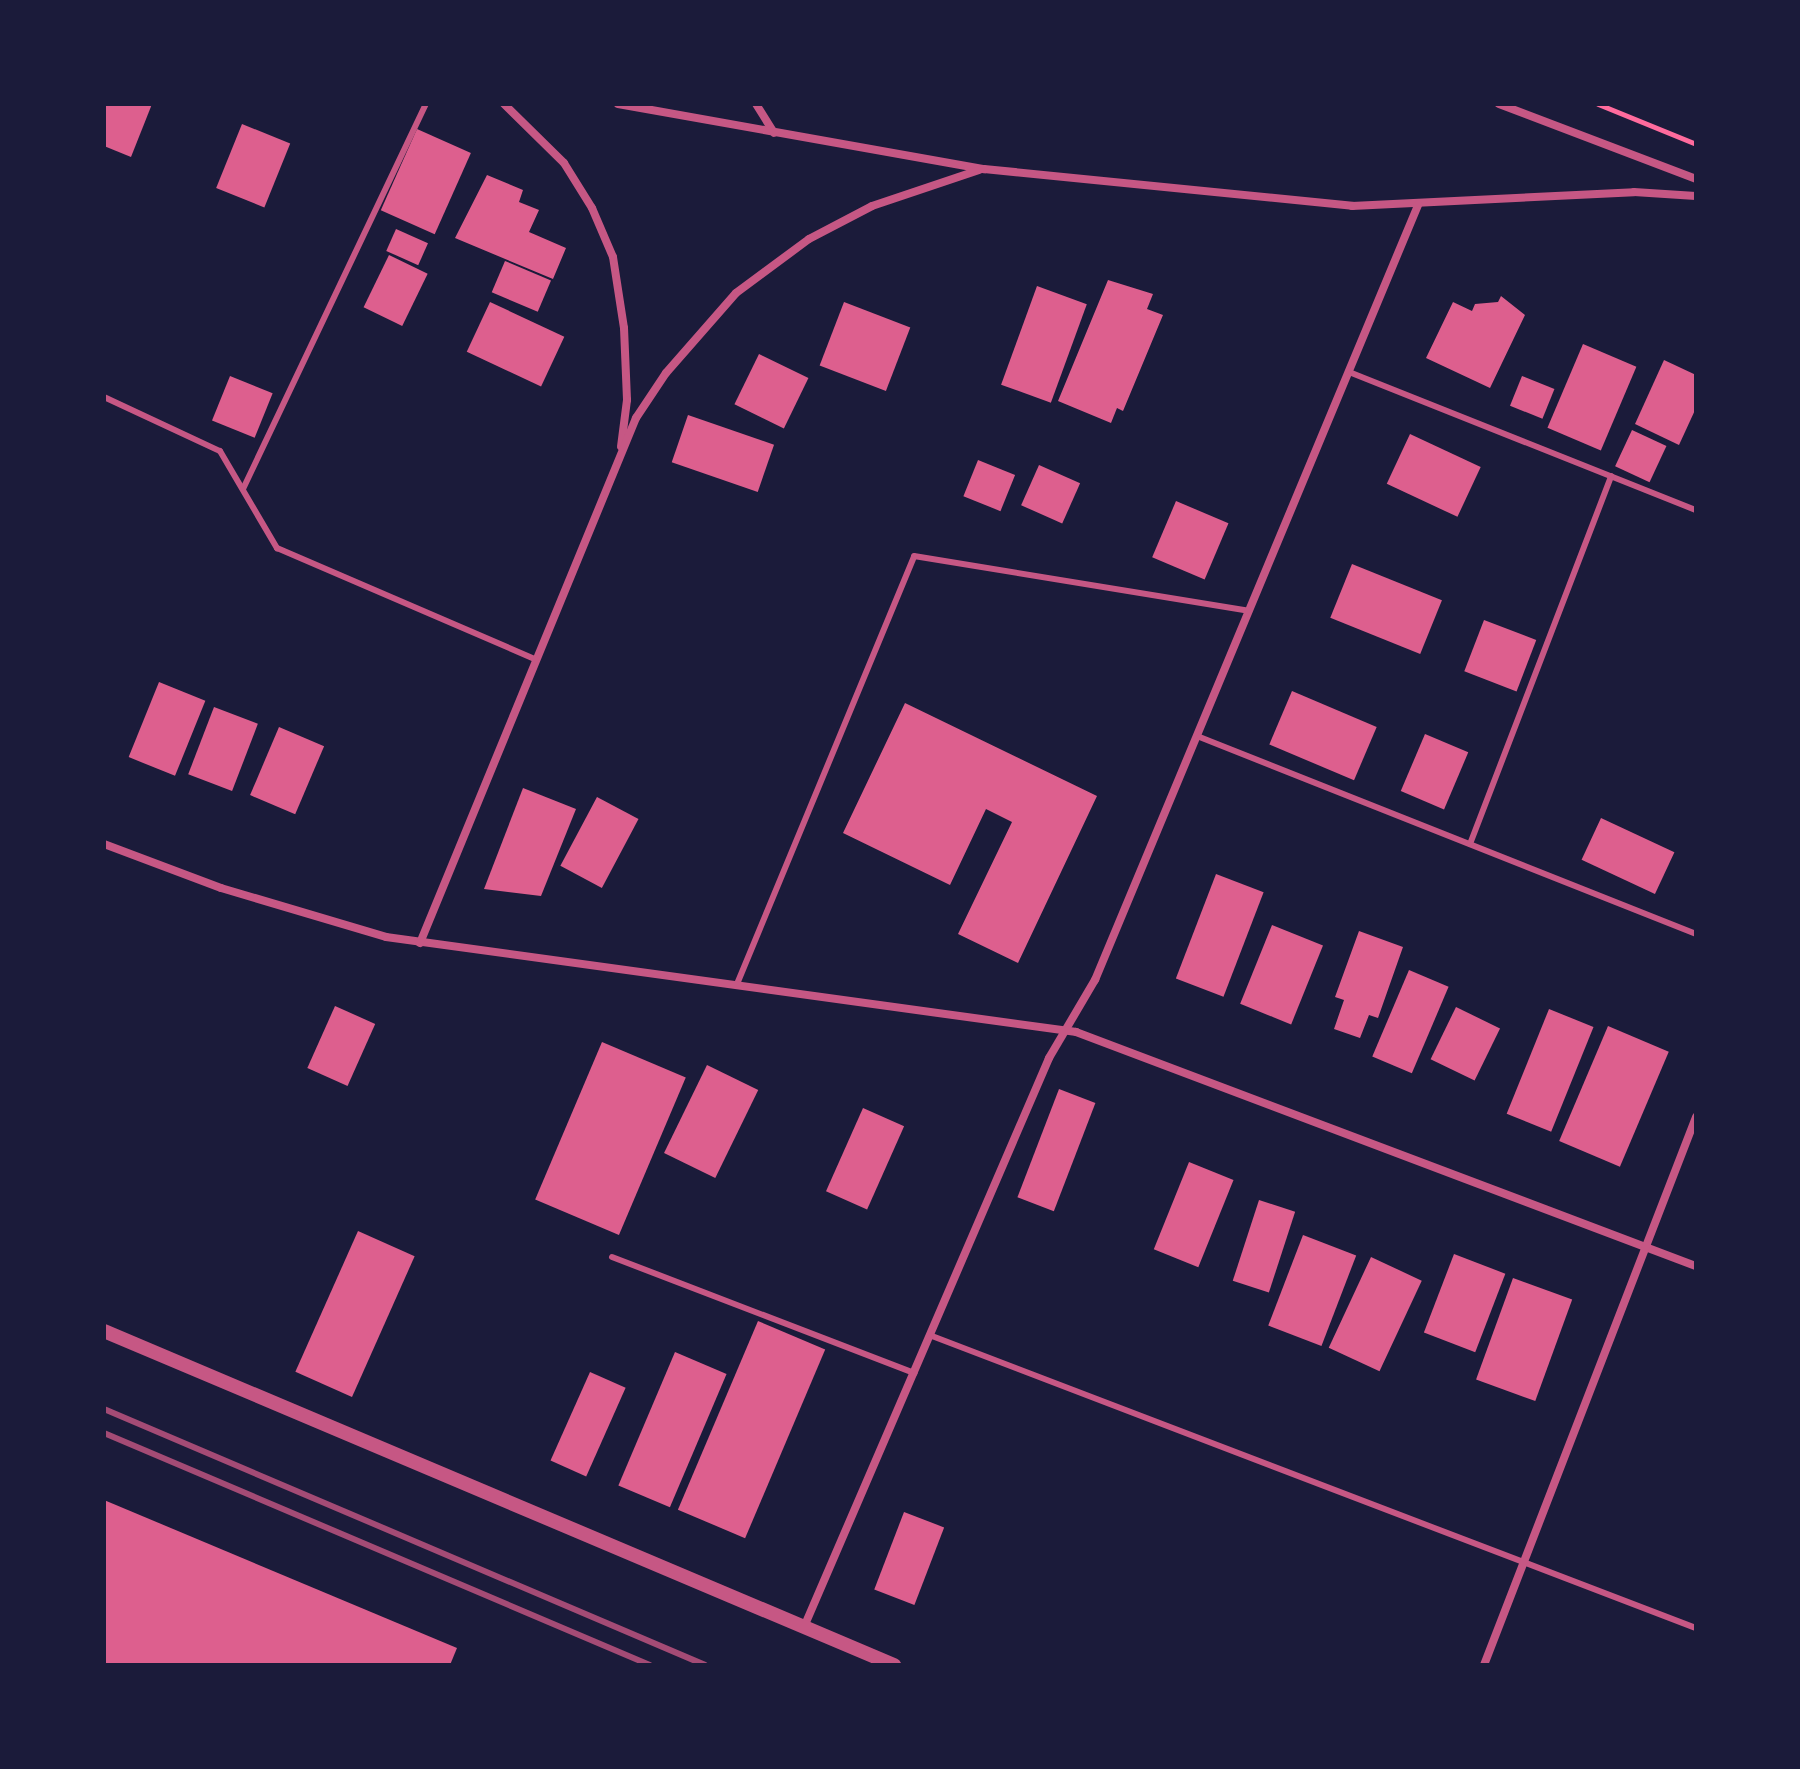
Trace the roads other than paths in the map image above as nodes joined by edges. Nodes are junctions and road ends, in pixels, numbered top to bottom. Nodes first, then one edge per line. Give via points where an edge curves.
1 (426, 104) edge
2 (504, 104) edge
3 (618, 104) edge
4 (756, 104) edge
5 (1499, 104) edge
6 (774, 133) junction
7 (984, 169) junction
8 (1696, 179) edge
9 (1696, 196) edge
10 (1418, 205) junction
11 (1349, 372) junction
12 (104, 397) edge
13 (619, 460) junction
14 (1611, 476) junction
15 (243, 489) junction
16 (1696, 510) edge
17 (1249, 611) junction
18 (537, 660) junction
19 (1197, 736) junction
20 (104, 844) edge
21 (1470, 844) junction
22 (1696, 934) edge
23 (420, 943) junction
24 (737, 984) junction
25 (1064, 1029) junction
26 (1696, 1117) edge
27 (1646, 1246) junction
28 (612, 1257) dead end
29 (1696, 1266) edge
30 (104, 1331) edge
31 (932, 1336) junction
32 (914, 1373) junction
33 (1524, 1560) junction
34 (804, 1627) junction
35 (1696, 1628) edge
36 (894, 1665) edge
37 (1484, 1665) edge

1 - 15 lane
2 - 13 street via 564,163 592,208 613,257 623,311 627,400
3 - 6 street
4 - 6 street
5 - 8 street
6 - 7 street
7 - 10 street via 1352,206
7 - 13 street via 872,206 766,269 711,318 666,373 636,418
9 - 10 street via 1607,193
10 - 11 street
11 - 14 lane
11 - 17 street
12 - 15 lane via 200,437 220,451
13 - 18 street
14 - 16 lane
14 - 21 lane
15 - 18 lane via 277,548
17 - 19 street
17 - 24 lane via 914,556
18 - 23 street
19 - 21 lane
19 - 25 street via 1095,980
20 - 23 street via 272,905
21 - 22 lane
23 - 24 street
24 - 25 street
25 - 27 street
25 - 31 street
26 - 27 street
27 - 29 street
27 - 33 street
28 - 32 lane
30 - 34 street
31 - 32 street
31 - 33 lane
32 - 34 street
33 - 35 lane
33 - 37 street
34 - 36 street

